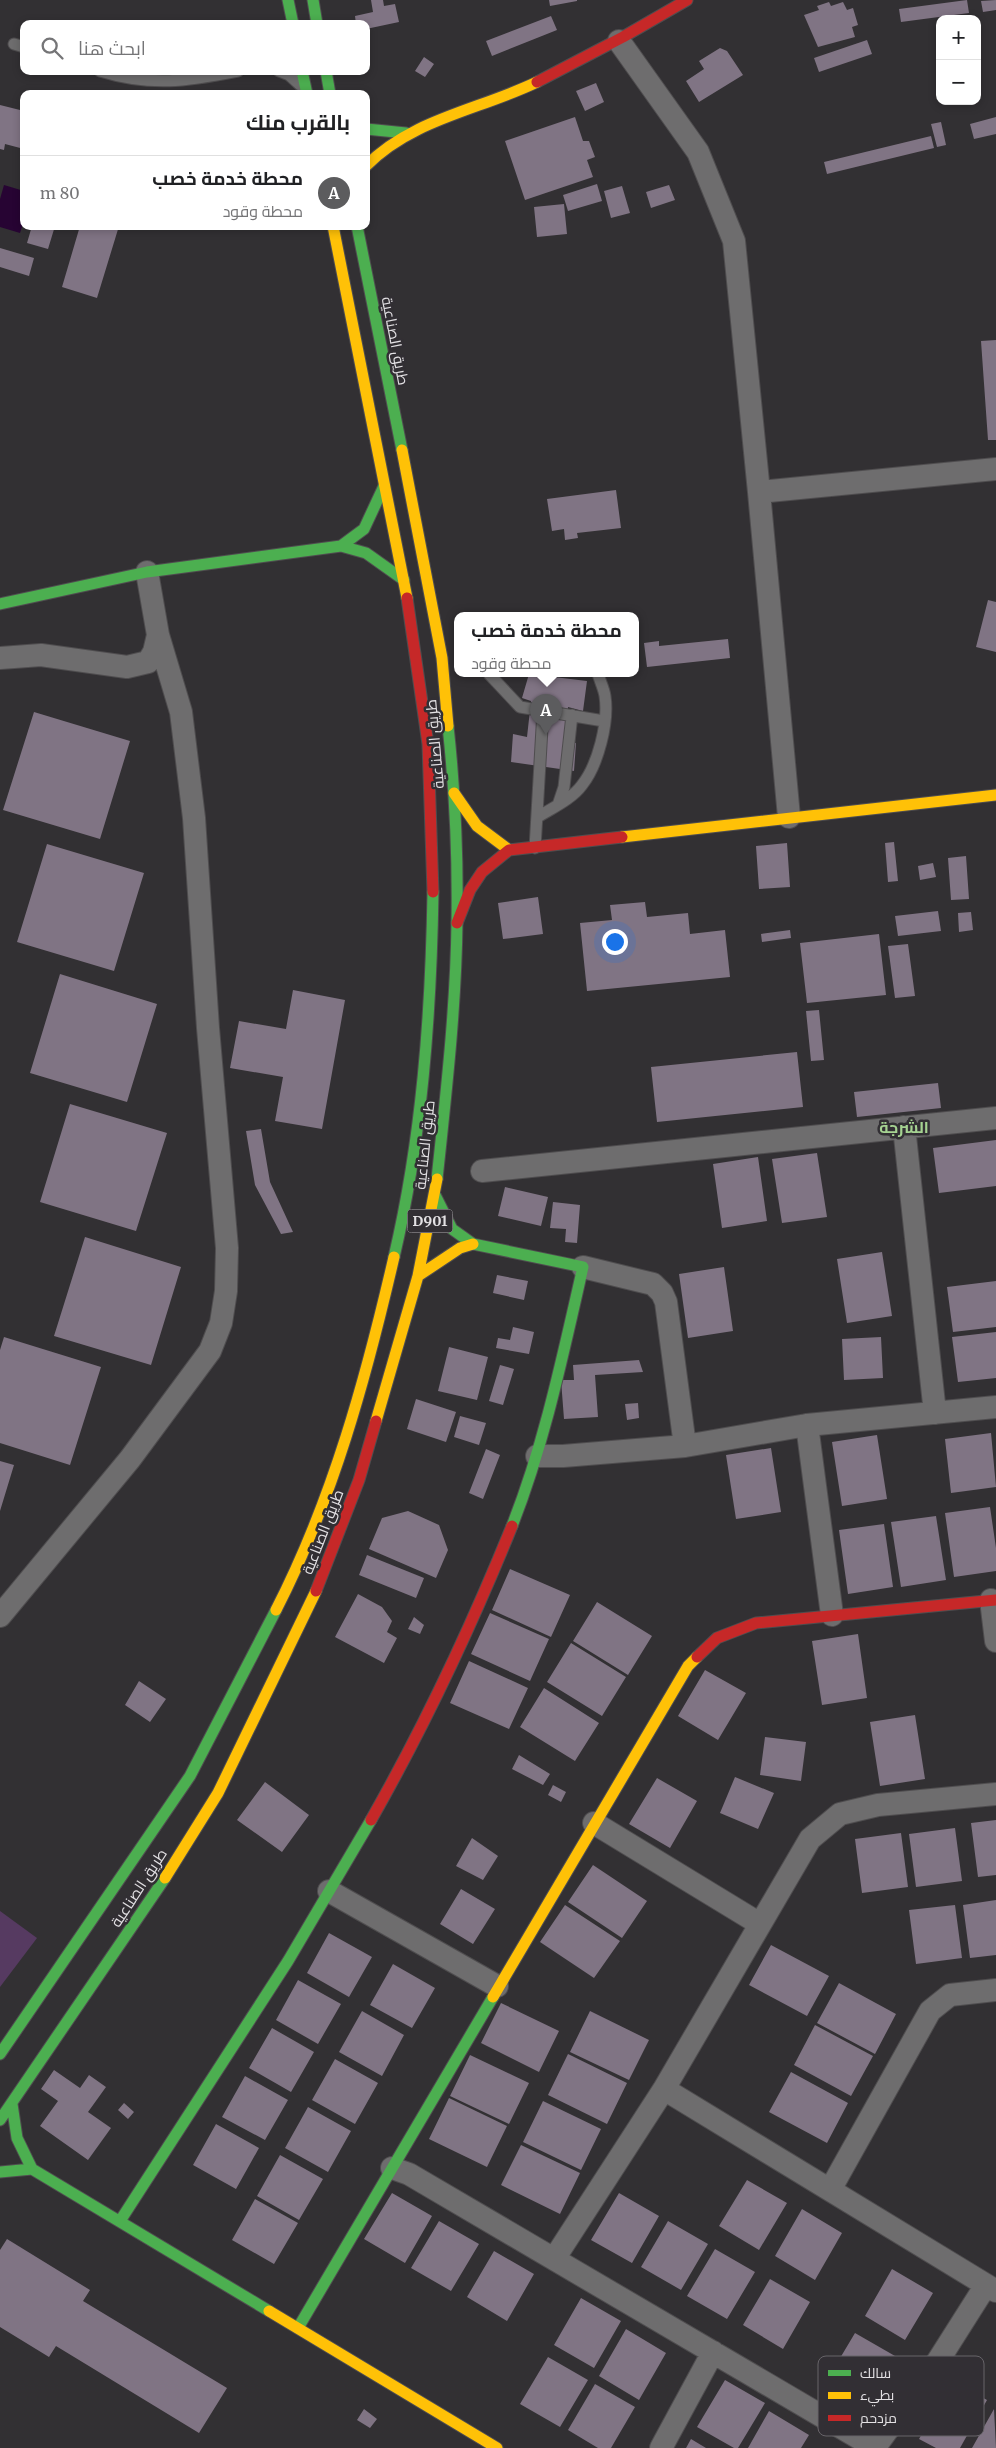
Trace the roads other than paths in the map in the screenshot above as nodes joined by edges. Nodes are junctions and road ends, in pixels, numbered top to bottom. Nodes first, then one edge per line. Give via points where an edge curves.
1 (288, 0) edge
2 (313, 0) edge
3 (687, 0) edge
4 (292, 20) edge
5 (316, 20) edge
6 (619, 41) junction
7 (116, 75) edge
8 (218, 75) edge
9 (289, 75) edge
10 (303, 75) edge
11 (327, 75) edge
12 (304, 90) edge
13 (306, 90) edge
14 (329, 90) edge
15 (370, 130) edge
16 (406, 132) junction
17 (370, 162) edge
18 (334, 230) edge
19 (358, 230) edge
20 (996, 469) edge
21 (384, 486) junction
22 (759, 492) junction
23 (341, 546) junction
24 (147, 572) junction
25 (404, 580) junction
26 (0, 604) edge
27 (158, 634) junction
28 (0, 658) edge
29 (442, 658) junction
30 (454, 660) edge
31 (492, 677) edge
32 (599, 677) edge
33 (544, 710) junction
34 (572, 715) junction
35 (604, 721) junction
36 (454, 793) junction
37 (996, 795) edge
38 (996, 801) edge
39 (558, 805) junction
40 (538, 817) junction
41 (789, 817) junction
42 (535, 848) junction
43 (509, 850) junction
44 (457, 923) junction
45 (996, 1118) edge
46 (904, 1127) junction
47 (482, 1171) dead end
48 (435, 1195) junction
49 (473, 1244) junction
50 (583, 1267) junction
51 (418, 1276) junction
52 (996, 1407) edge
53 (935, 1413) junction
54 (807, 1425) junction
55 (685, 1446) junction
56 (537, 1456) junction
57 (994, 1600) edge
58 (0, 1616) edge
59 (832, 1616) junction
60 (996, 1641) edge
61 (996, 1794) edge
62 (594, 1823) junction
63 (330, 1891) junction
64 (760, 1924) junction
65 (497, 1986) junction
66 (996, 1990) edge
67 (0, 2054) edge
68 (664, 2089) junction
69 (12, 2104) junction
70 (0, 2120) edge
71 (392, 2168) junction
72 (32, 2170) junction
73 (0, 2172) edge
74 (830, 2190) junction
75 (120, 2221) junction
76 (554, 2259) junction
77 (991, 2288) edge
78 (298, 2328) junction
79 (713, 2352) junction
80 (942, 2356) edge
81 (818, 2414) edge
82 (855, 2436) edge
83 (884, 2436) edge
84 (497, 2448) edge
85 (661, 2448) edge
86 (875, 2448) edge

1 - 4 main road
2 - 5 main road
3 - 6 main road
6 - 16 main road via 512,94
6 - 22 street via 698,152 734,241
7 - 8 lane via 144,82 184,82
9 - 12 lane
10 - 13 main road
11 - 14 main road
15 - 16 main road
16 - 17 main road
18 - 21 main road, طريق الصناعية / D901
19 - 29 main road, طريق الصناعية / D901
20 - 22 street
21 - 23 main road via 364,529
21 - 25 main road, طريق الصناعية / D901
22 - 41 street
23 - 24 main road
23 - 25 main road via 366,553
24 - 26 main road
24 - 27 street
25 - 67 main road, طريق الصناعية / D901 via 428,744 433,854 432,933 426,1063 418,1123 405,1212 374,1346 335,1473 296,1572 195,1767
27 - 28 street via 148,662 127,667 40,655
27 - 58 street via 181,712 194,818 227,1248 221,1323 210,1351 130,1459
29 - 30 lane
29 - 36 main road, طريق الصناعية / D901
31 - 33 lane via 520,706
32 - 35 lane via 605,695
33 - 34 lane
33 - 40 lane
34 - 35 lane
34 - 39 lane via 564,787
35 - 39 lane via 599,751 588,775 581,787
36 - 43 main road via 476,826
36 - 44 main road, طريق الصناعية / D901
37 - 38 street
37 - 41 main road
39 - 40 lane
40 - 42 lane
41 - 42 main road
42 - 43 main road
43 - 44 main road via 483,868
44 - 48 main road, طريق الصناعية / D901 via 449,1064
45 - 46 street
46 - 47 street
46 - 53 street
48 - 49 main road via 452,1228
48 - 51 main road, طريق الصناعية / D901
49 - 50 main road
49 - 51 main road via 460,1248
50 - 55 street via 653,1284 662,1292
50 - 56 main road
51 - 69 main road, طريق الصناعية / D901 via 359,1480 320,1582 261,1708 218,1793 155,1893
52 - 53 street
53 - 54 street
54 - 55 street
54 - 59 street
55 - 56 street
56 - 63 main road via 460,1651
57 - 59 main road
57 - 60 street
59 - 62 main road via 756,1623 718,1638 688,1666
61 - 64 street via 878,1805 840,1814 810,1839
62 - 64 street
62 - 65 main road
63 - 65 street
63 - 75 main road
64 - 68 street
65 - 71 main road
66 - 74 street via 950,1995 930,2011
68 - 74 street
68 - 76 street
69 - 70 main road, طريق الصناعية / D901
69 - 72 main road via 17,2143
71 - 76 street via 409,2174
71 - 78 main road
72 - 73 main road
72 - 75 main road
74 - 77 street
75 - 78 main road
76 - 79 street
77 - 80 street
78 - 84 main road
79 - 81 street
79 - 85 street
82 - 86 street
83 - 86 street

